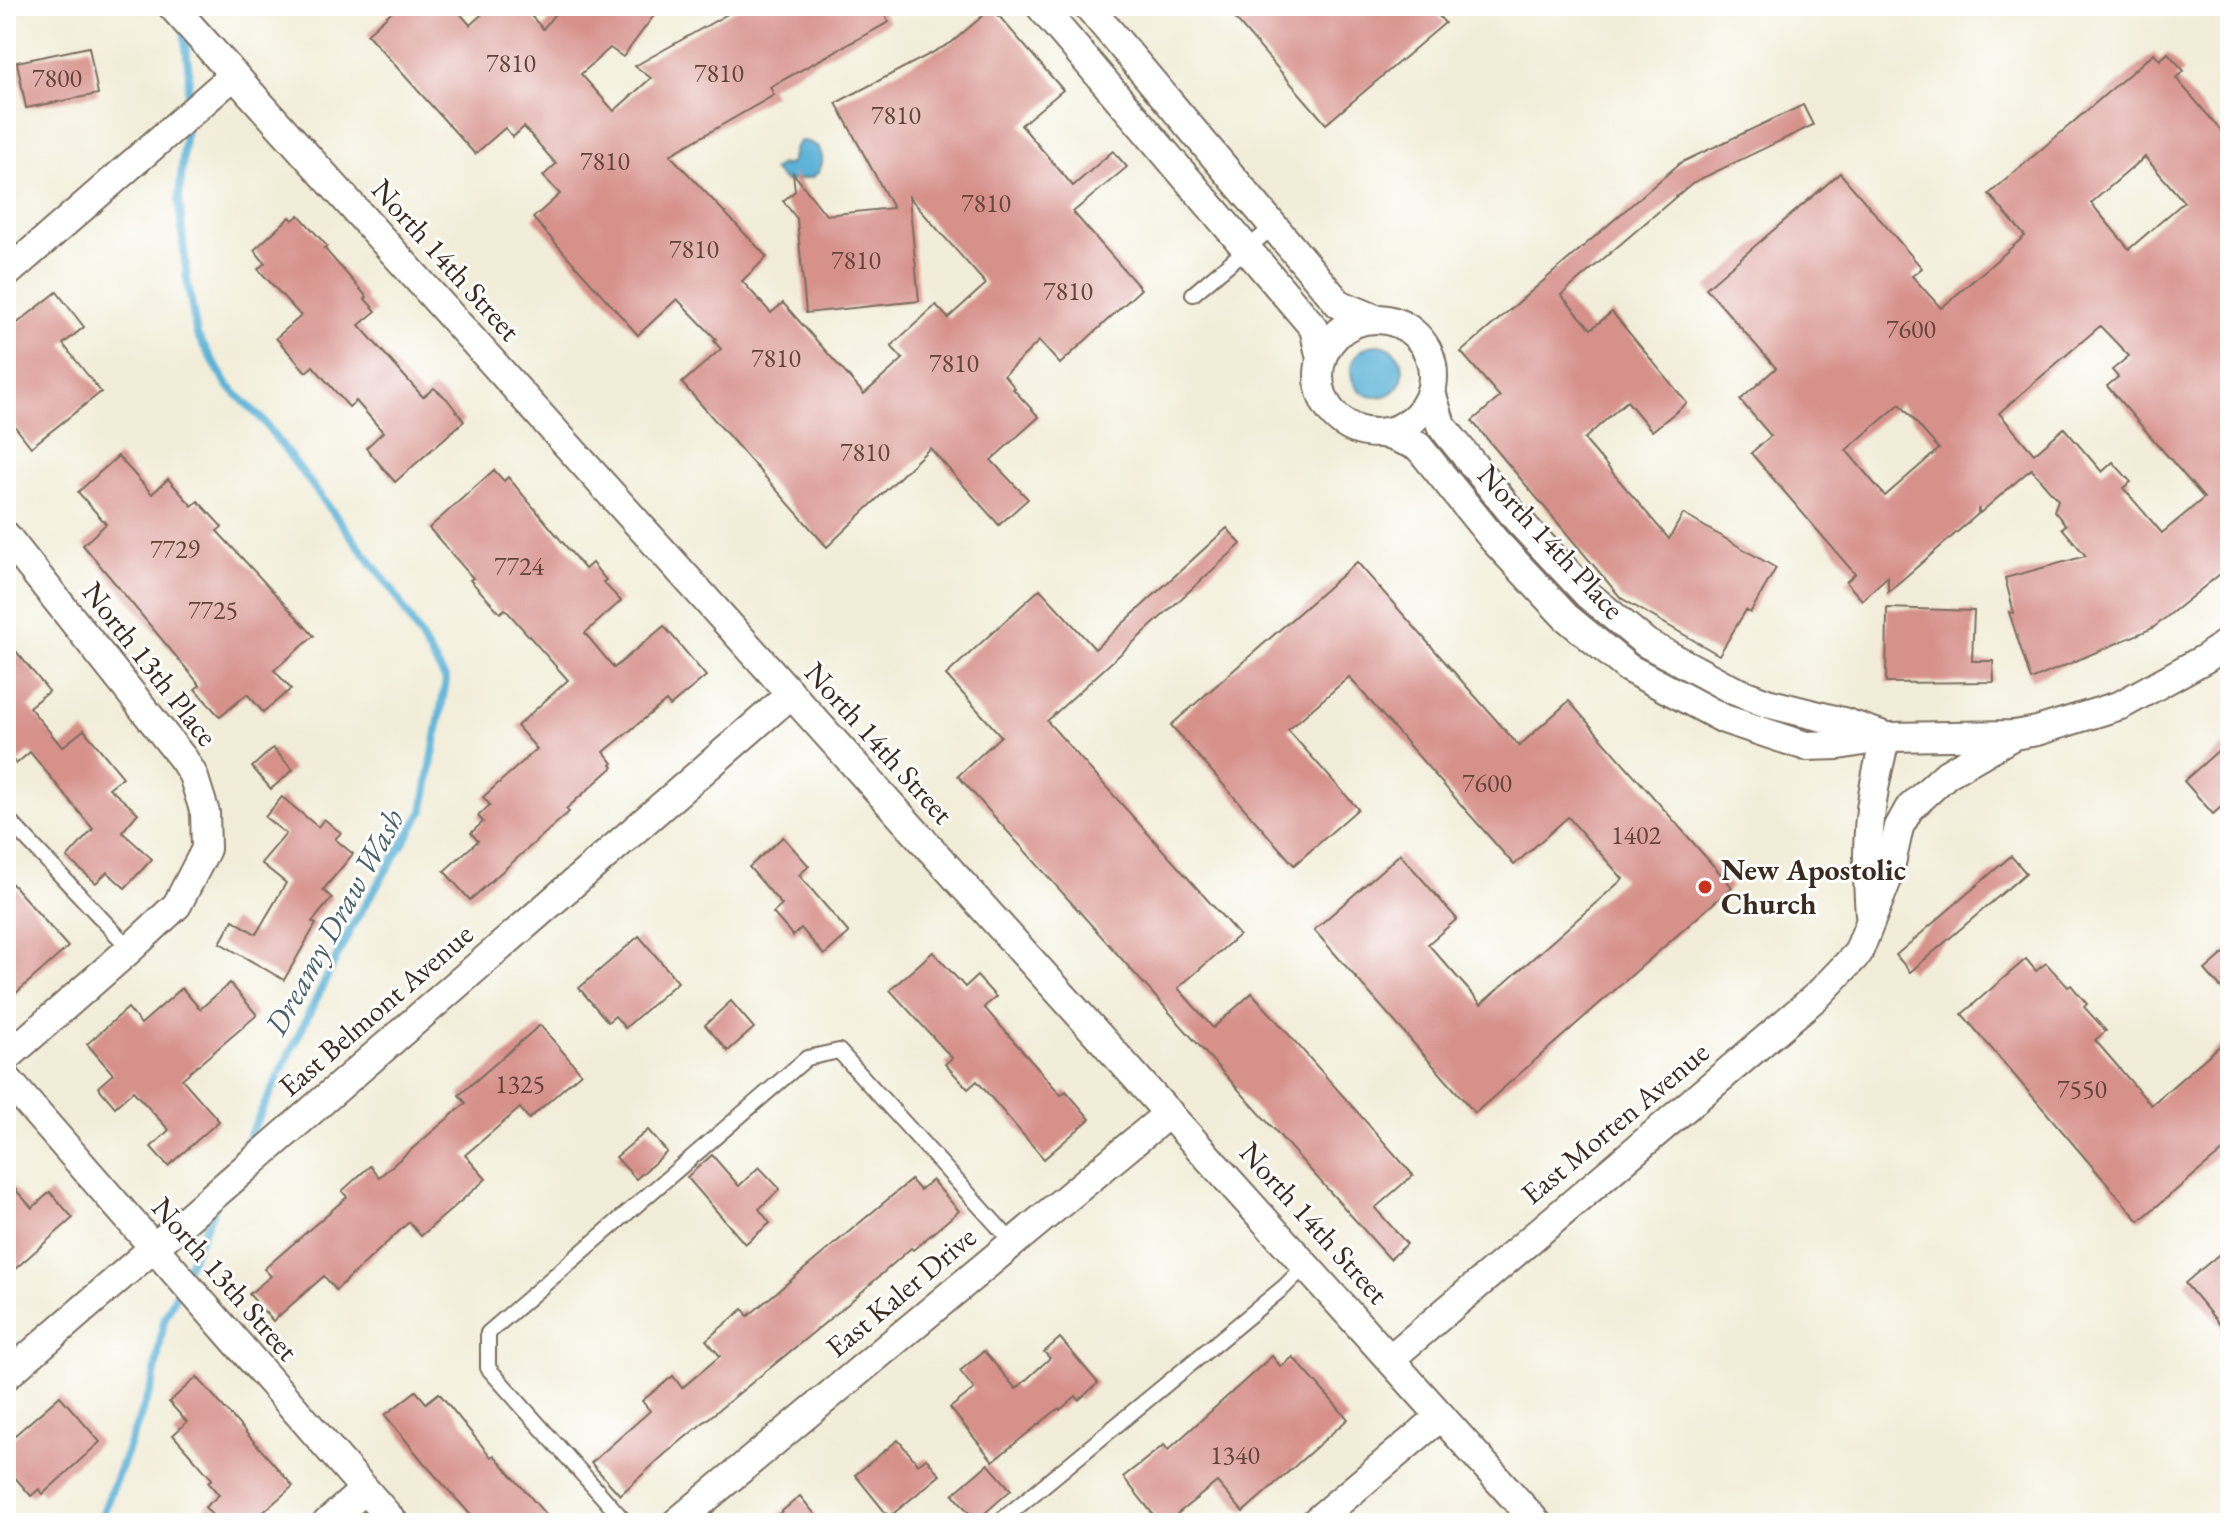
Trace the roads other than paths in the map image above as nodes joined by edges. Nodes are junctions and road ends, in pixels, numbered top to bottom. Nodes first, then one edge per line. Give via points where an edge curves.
1 (172, 6) edge
2 (1040, 6) edge
3 (1088, 6) edge
4 (234, 75) junction
5 (1274, 226) junction
6 (1247, 249) junction
7 (6, 274) edge
8 (1193, 294) dead end
9 (1373, 318) junction
10 (1321, 359) junction
11 (1431, 392) junction
12 (1383, 433) junction
13 (6, 536) edge
14 (2230, 641) edge
15 (790, 695) junction
16 (2014, 735) junction
17 (1886, 737) junction
18 (6, 817) edge
19 (1870, 927) junction
20 (130, 949) junction
21 (6, 1058) edge
22 (6, 1078) edge
23 (1169, 1113) junction
24 (1013, 1243) junction
25 (152, 1247) junction
26 (1306, 1265) junction
27 (1390, 1359) junction
28 (6, 1376) edge
29 (1441, 1416) junction
30 (364, 1490) junction
31 (327, 1523) edge
32 (394, 1523) edge
33 (626, 1523) edge
34 (676, 1523) edge
35 (998, 1523) edge
36 (1314, 1523) edge
37 (1537, 1523) edge

1 - 4 street, North 14th Street
2 - 6 street, North 14th Place
3 - 5 street, North 14th Place
4 - 7 street
4 - 15 street, North 14th Street
5 - 6 lane
5 - 9 street, North 14th Place via 1339,304
6 - 8 lane
6 - 10 street, North 14th Place via 1314,328
9 - 10 street via 1341,330
9 - 11 street, North 14th Place via 1390,320 1419,337 1433,368
10 - 12 street, North 14th Place via 1320,391 1337,419 1367,433
11 - 12 street via 1413,419
11 - 17 street, North 14th Place via 1441,425 1518,520 1588,595 1646,643 1733,690
12 - 17 street, North 14th Place via 1418,446 1494,540 1566,617 1628,668 1724,719 1806,746
13 - 20 street, North 13th Place via 184,760 205,813 206,849 177,905
14 - 16 street, East Morten Avenue via 2121,705
15 - 23 street, North 14th Street
15 - 25 street, East Belmont Avenue
16 - 17 street, East Morten Avenue
16 - 19 street, East Morten Avenue via 1947,774 1909,809
17 - 19 street via 1869,819
18 - 20 lane
19 - 27 street, East Morten Avenue via 1858,953 1818,995
20 - 21 street
22 - 25 street, North 13th Street
23 - 24 street, East Kaler Drive
23 - 26 street, North 14th Street
24 - 33 lane via 839,1051 807,1058 488,1333 488,1368
24 - 34 street, East Kaler Drive
25 - 28 street, East Belmont Avenue
25 - 30 street, North 13th Street
26 - 27 street, North 14th Street
26 - 35 lane
27 - 29 street, North 14th Street
29 - 36 street
29 - 37 street, North 14th Street
30 - 31 street
30 - 32 street, North 13th Street

